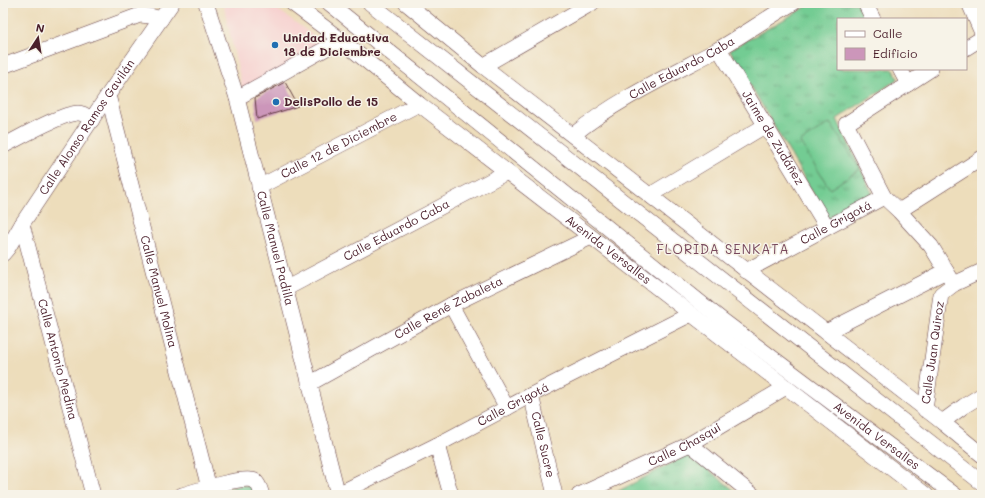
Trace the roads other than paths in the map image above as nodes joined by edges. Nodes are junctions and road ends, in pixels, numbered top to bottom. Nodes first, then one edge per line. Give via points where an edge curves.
1 (172, 3) edge
2 (206, 3) edge
3 (292, 3) edge
4 (329, 3) edge
5 (370, 3) edge
6 (406, 3) edge
7 (592, 3) edge
8 (793, 3) edge
9 (865, 3) edge
10 (969, 3) edge
11 (772, 8) edge
12 (873, 18) edge
13 (161, 19) junction
14 (982, 33) edge
15 (982, 38) edge
16 (341, 40) junction
17 (967, 47) edge
18 (719, 49) junction
19 (3, 66) edge
20 (483, 66) junction
21 (901, 70) edge
22 (929, 70) edge
23 (908, 84) junction
24 (108, 95) junction
25 (237, 98) junction
26 (420, 104) junction
27 (92, 120) junction
28 (766, 125) junction
29 (573, 135) junction
30 (3, 146) edge
31 (982, 158) edge
32 (507, 172) junction
33 (259, 187) junction
34 (650, 195) junction
35 (884, 197) junction
36 (899, 211) junction
37 (22, 224) junction
38 (827, 228) junction
39 (591, 237) junction
40 (3, 254) edge
41 (746, 271) junction
42 (946, 271) junction
43 (982, 271) edge
44 (954, 284) junction
45 (285, 289) junction
46 (452, 305) junction
47 (691, 314) junction
48 (826, 332) junction
49 (309, 384) junction
50 (786, 387) junction
51 (531, 395) junction
52 (982, 396) edge
53 (507, 408) junction
54 (925, 410) junction
55 (942, 422) junction
56 (690, 444) junction
57 (437, 445) junction
58 (982, 455) edge
59 (982, 483) edge
60 (209, 488) junction
61 (93, 495) edge
62 (182, 495) edge
63 (262, 495) edge
64 (337, 495) edge
65 (451, 495) edge
66 (555, 495) edge
67 (579, 495) edge
68 (753, 495) edge
69 (926, 495) edge
70 (955, 495) edge

1 - 13 street, Calle Alonso Ramos Gavilán
2 - 25 street, Calle Manuel Padilla
3 - 16 street, Avenida Versalles
4 - 70 street, Avenida Versalles via 722,320
5 - 59 street
6 - 20 street
7 - 20 street
8 - 11 street, Calle Eduardo Caba
9 - 12 street
10 - 14 street
11 - 18 street, Calle Eduardo Caba
13 - 19 street via 140,15
13 - 24 street, Calle Alonso Ramos Gavilán
15 - 17 street
16 - 25 street
16 - 26 street, Avenida Versalles
18 - 28 street, Jaime de Zudáñez
18 - 29 street, Calle Eduardo Caba via 657,81 591,120
20 - 29 street
21 - 23 street
22 - 23 street
23 - 35 street via 846,124
24 - 27 street, Calle Alonso Ramos Gavilán
24 - 60 street, Calle Manuel Molina
25 - 33 street, Calle Manuel Padilla
26 - 32 street, Avenida Versalles
26 - 33 street, Calle 12 de Diciembre
27 - 30 street via 78,113 65,116
27 - 37 street, Calle Alonso Ramos Gavilán
28 - 34 street
28 - 38 street, Jaime de Zudáñez
29 - 34 street
31 - 36 street
32 - 39 street, Avenida Versalles
32 - 45 street, Calle Eduardo Caba
33 - 45 street, Calle Manuel Padilla
34 - 41 street
35 - 36 street
35 - 38 street, Calle Grigotá
36 - 42 street via 931,246
37 - 40 street, Calle Alonso Ramos Gavilán
37 - 61 street, Calle Antonio Medina
38 - 41 street, Calle Grigotá
39 - 46 street, Calle René Zabaleta
39 - 47 street, Avenida Versalles
41 - 48 street
42 - 44 street
42 - 48 street
43 - 44 street, Calle Juan Quiroz
44 - 54 street, Calle Juan Quiroz via 941,294
45 - 49 street, Calle Manuel Padilla
46 - 49 street, Calle René Zabaleta
46 - 53 street
47 - 50 street, Avenida Versalles
47 - 51 street, Calle Grigotá
48 - 54 street
49 - 64 street, Calle Manuel Padilla
50 - 56 street, Calle Chasqui
50 - 69 street, Avenida Versalles
51 - 53 street, Calle Grigotá
51 - 66 street, Calle Sucre
52 - 55 street
53 - 57 street, Calle Grigotá
54 - 55 street
55 - 58 street
56 - 67 street, Calle Chasqui
56 - 68 street
57 - 64 street, Calle Grigotá
57 - 65 street
60 - 62 street
60 - 63 street via 249,479 259,485

